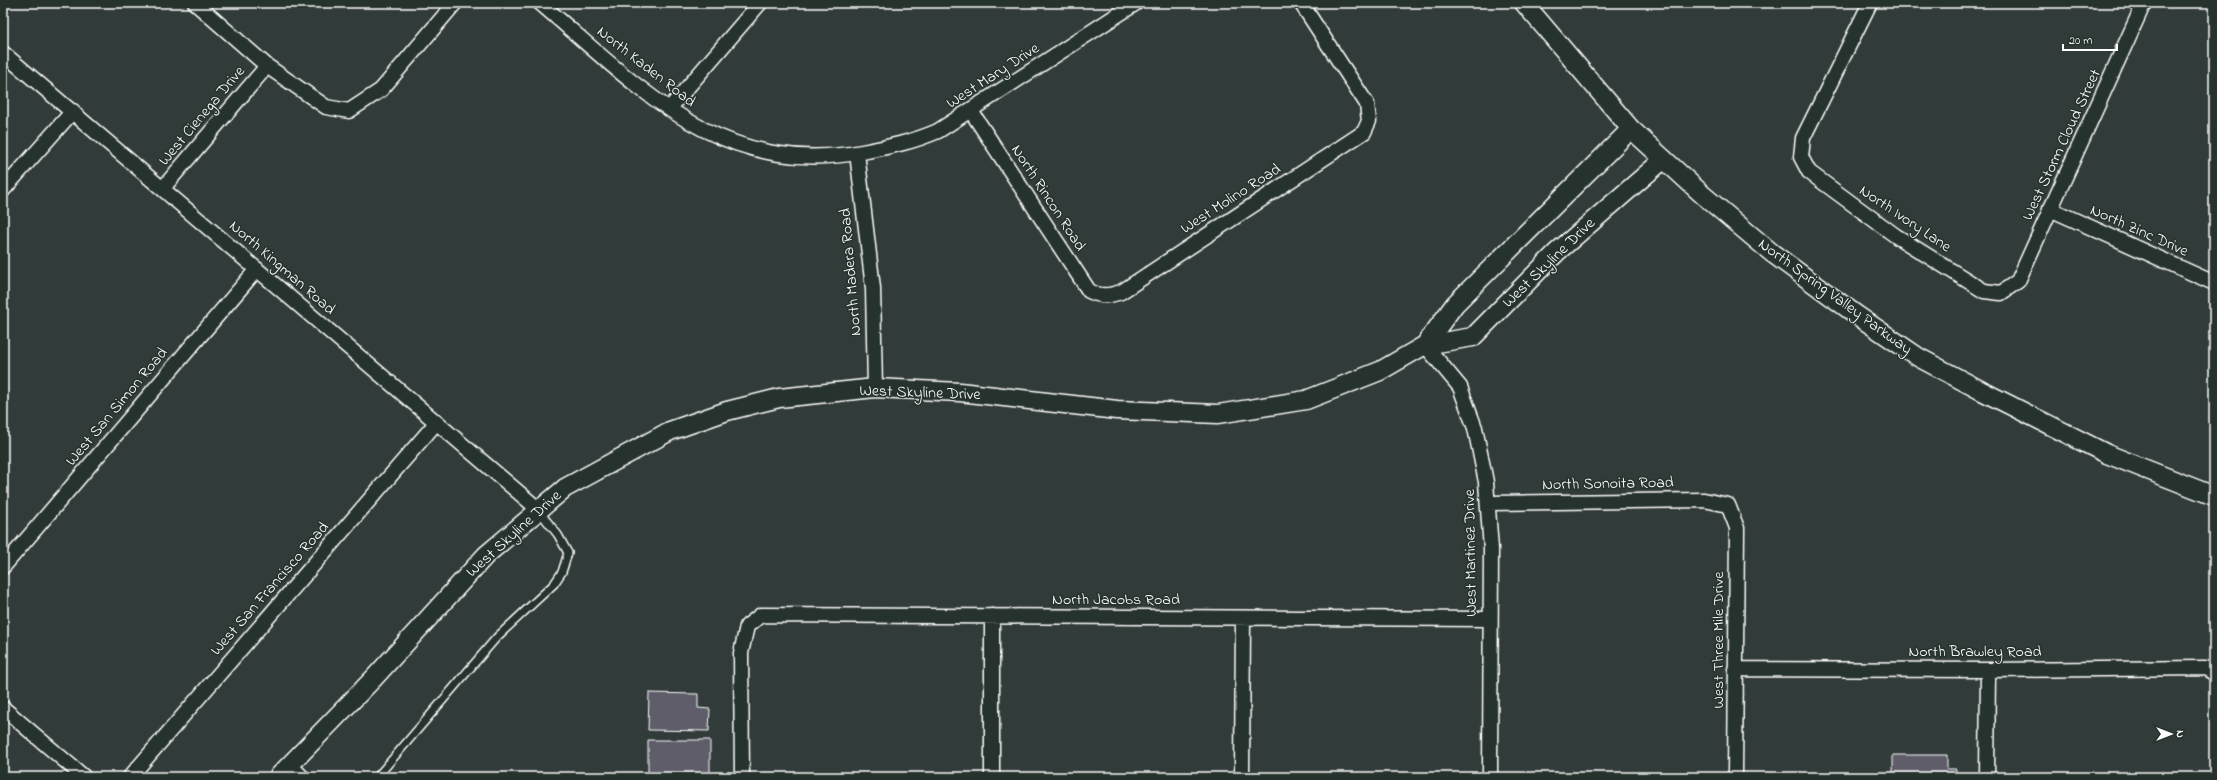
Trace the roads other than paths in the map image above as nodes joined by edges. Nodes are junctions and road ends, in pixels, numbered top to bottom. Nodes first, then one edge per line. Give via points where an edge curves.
1 (195, 3) edge
2 (455, 3) edge
3 (540, 3) edge
4 (760, 3) edge
5 (1136, 3) edge
6 (1301, 3) edge
7 (1524, 3) edge
8 (1870, 3) edge
9 (2144, 3) edge
10 (3, 53) edge
11 (266, 66) junction
12 (669, 109) junction
13 (73, 111) junction
14 (971, 111) junction
15 (1632, 129) junction
16 (857, 153) junction
17 (1664, 159) junction
18 (162, 188) junction
19 (3, 190) edge
20 (2050, 209) junction
21 (258, 270) junction
22 (2214, 283) edge
23 (2001, 293) joint
24 (1103, 296) joint
25 (1425, 345) junction
26 (875, 388) junction
27 (436, 423) junction
28 (2214, 496) edge
29 (1488, 503) junction
30 (1728, 505) joint
31 (538, 510) junction
32 (3, 568) edge
33 (992, 616) junction
34 (1243, 618) junction
35 (1490, 620) junction
36 (1736, 669) junction
37 (1988, 670) junction
38 (2214, 673) edge
39 (3, 708) edge
40 (292, 762) junction
41 (84, 777) edge
42 (130, 777) edge
43 (278, 777) edge
44 (307, 777) edge
45 (377, 777) edge
46 (742, 777) edge
47 (992, 777) edge
48 (1242, 777) edge
49 (1490, 777) edge
50 (1736, 777) edge
51 (1987, 777) edge

1 - 11 street
2 - 11 street via 381,90 348,111 326,107
3 - 12 street, North Kaden Road
4 - 12 street
5 - 14 street, West Mary Drive
6 - 24 street, West Molino Road via 1367,104 1370,121 1364,132 1121,292
7 - 15 street, North Spring Valley Parkway
8 - 23 street, North Ivory Lane via 1803,138 1802,157 1809,172 1896,236 1984,291
9 - 20 street, West Storm Cloud Street
10 - 13 street, North Kingman Road
11 - 18 street, West Cienega Drive
12 - 16 street, North Kaden Road via 697,127 756,150 806,157 832,157
13 - 18 street, North Kingman Road
13 - 19 street
14 - 16 street, West Mary Drive via 938,131 916,140
14 - 24 street, North Rincon Road via 1090,291
15 - 17 street, North Spring Valley Parkway
15 - 25 street, West Skyline Drive via 1454,304
16 - 26 street, North Madera Road via 873,288
17 - 25 street, West Skyline Drive via 1557,252 1473,337
17 - 28 street, North Spring Valley Parkway via 1772,253 1918,357 2106,454
18 - 21 street, North Kingman Road
20 - 22 street, North Zinc Drive
20 - 23 street, West Storm Cloud Street via 2018,281
21 - 27 street, North Kingman Road
21 - 32 street, West San Simon Road
25 - 26 street, West Skyline Drive via 1380,371 1306,400 1218,414 1117,410 960,392
25 - 29 street, West Martinez Drive via 1460,387 1475,428
26 - 31 street, West Skyline Drive via 779,398 727,411 670,431 565,488
27 - 31 street, North Kingman Road
27 - 42 street, West San Francisco Road
29 - 30 street, North Sonoita Road via 1704,500
29 - 35 street, West Martinez Drive via 1491,549
30 - 36 street, West Three Mile Drive via 1737,528
31 - 40 street, West Skyline Drive via 486,555 374,678
31 - 45 lane via 558,535 568,553 562,572 554,584 497,637
33 - 34 street, North Jacobs Road
33 - 46 street, North Jacobs Road via 761,615 747,626 741,653
33 - 47 street
34 - 35 street, North Jacobs Road
34 - 48 street
35 - 49 street, West Martinez Drive
36 - 37 street, North Brawley Road
36 - 50 street, West Three Mile Drive
37 - 38 street, North Brawley Road via 2205,668
37 - 51 street
39 - 41 street
40 - 43 street, West Skyline Drive
40 - 44 lane

